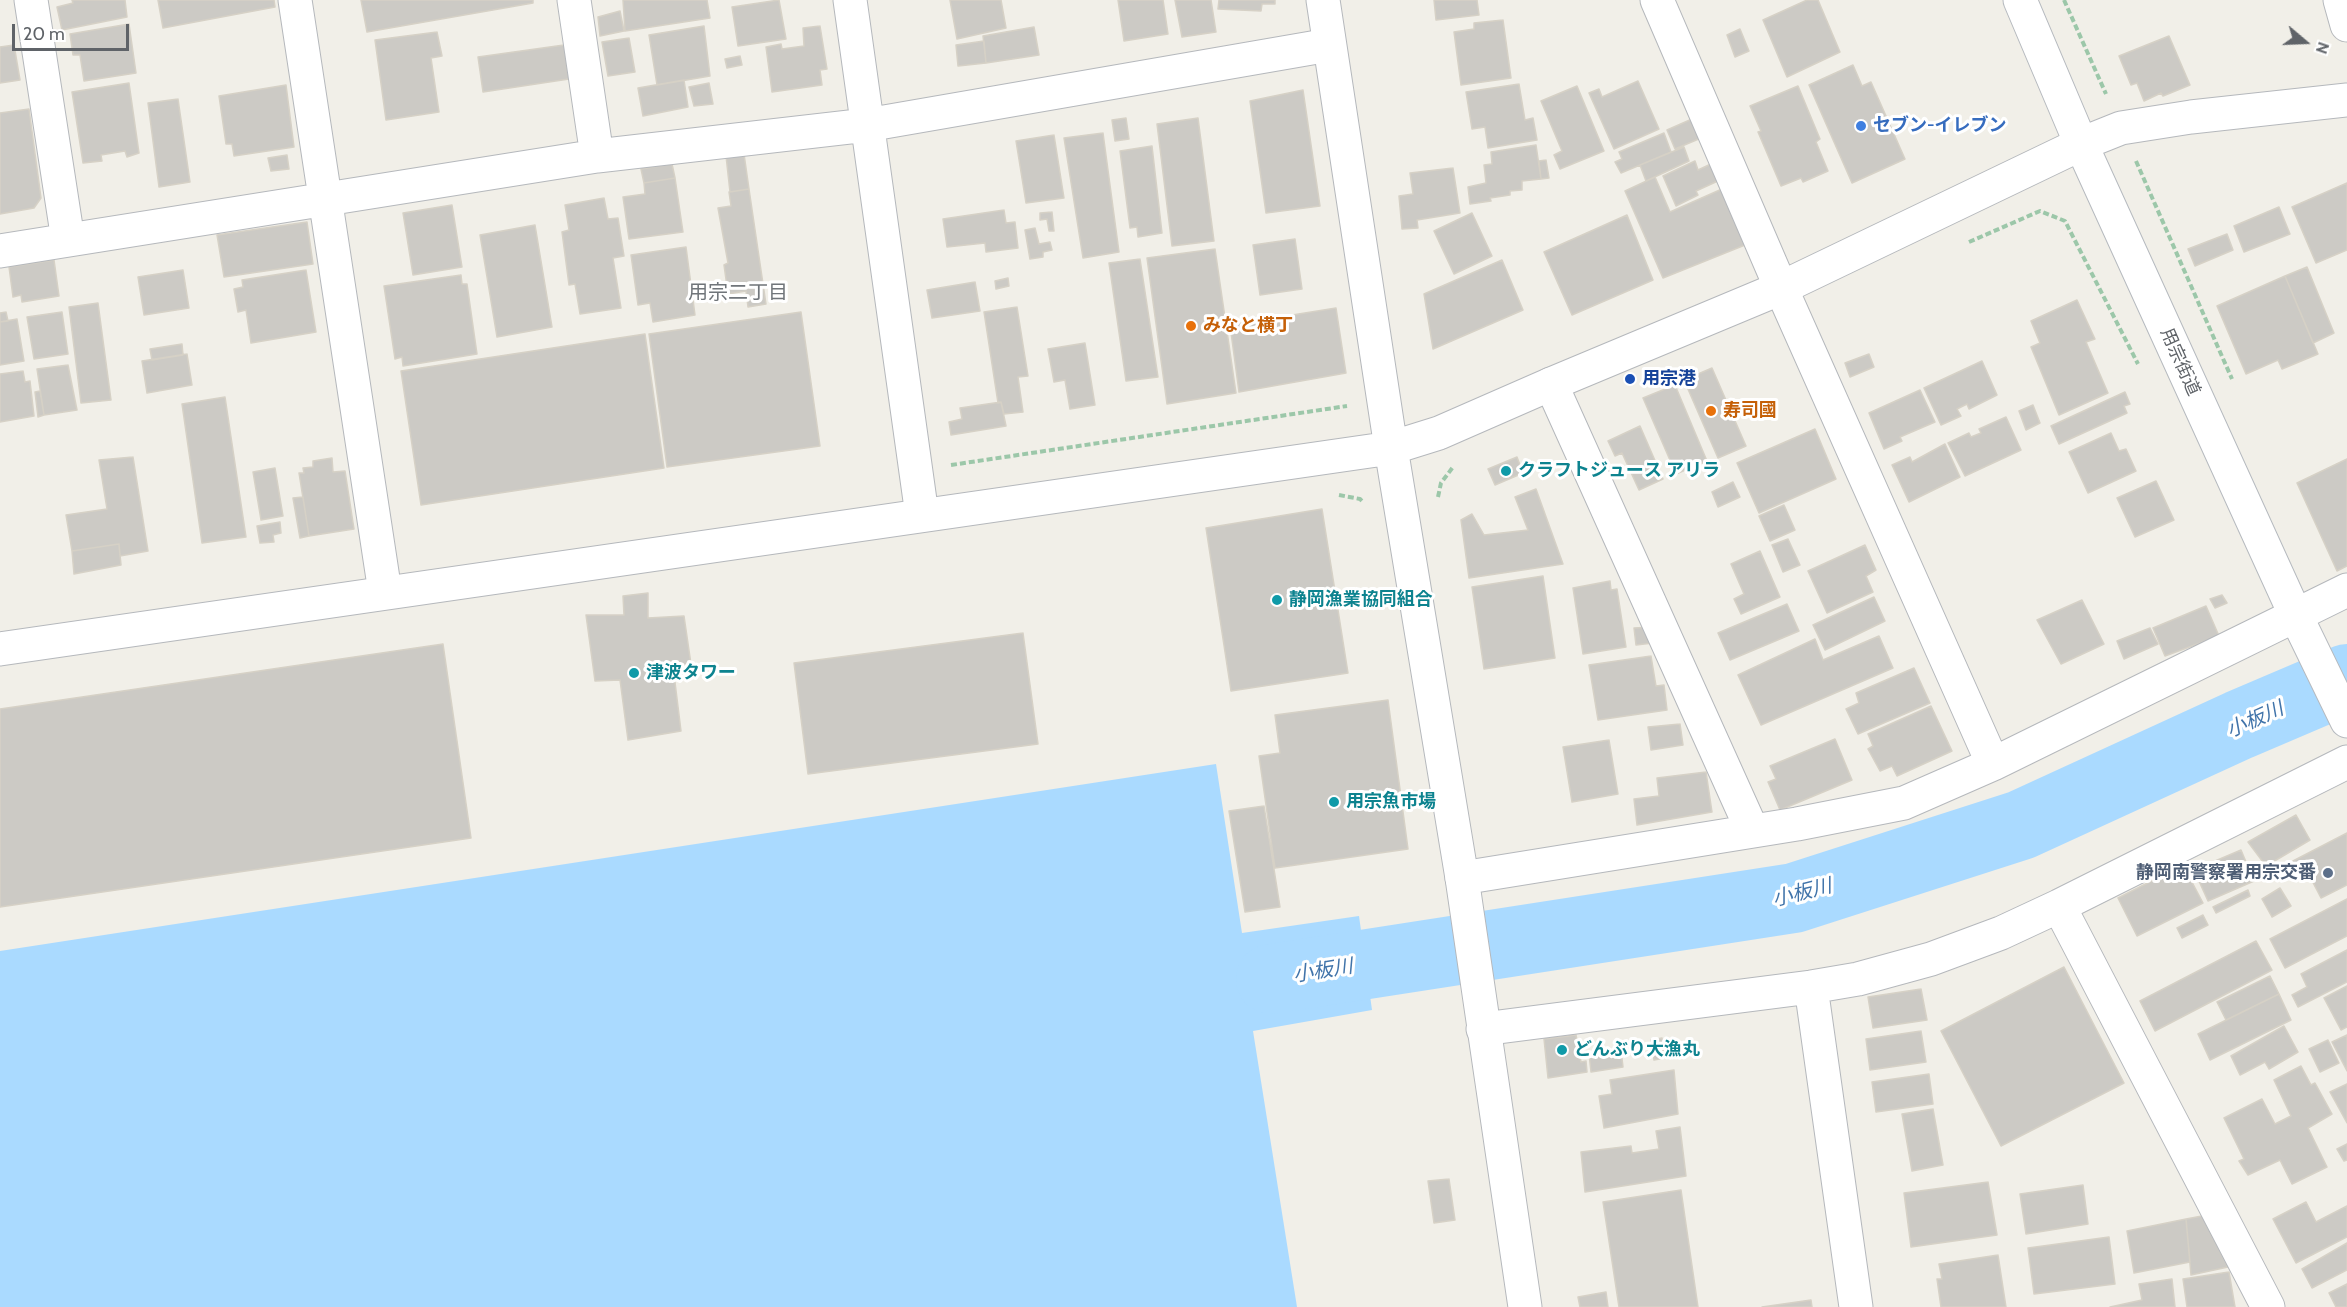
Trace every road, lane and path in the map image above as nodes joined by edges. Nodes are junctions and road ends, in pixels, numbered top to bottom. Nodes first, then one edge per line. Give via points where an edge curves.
1 (31, 0) edge
2 (295, 0) edge
3 (574, 0) edge
4 (850, 0) edge
5 (1323, 0) edge
6 (1657, 0) edge
7 (2020, 0) edge
8 (2064, 0) edge
9 (2340, 0) edge
10 (2347, 24) edge
11 (1329, 45) junction
12 (2347, 100) edge
13 (867, 125) junction
14 (2121, 128) junction
15 (2081, 144) junction
16 (597, 156) junction
17 (326, 200) junction
18 (68, 240) junction
19 (1965, 243) dead end
20 (0, 251) edge
21 (1781, 288) junction
22 (2140, 369) dead end
23 (2232, 380) dead end
24 (1551, 384) junction
25 (1357, 405) dead end
26 (1390, 448) junction
27 (1461, 463) dead end
28 (948, 466) dead end
29 (1437, 505) dead end
30 (922, 514) junction
31 (2347, 590) edge
32 (385, 592) junction
33 (2298, 620) junction
34 (0, 649) edge
35 (2347, 722) edge
36 (2347, 762) edge
37 (1993, 764) junction
38 (1752, 830) junction
39 (1462, 882) junction
40 (2059, 906) junction
41 (1811, 987) junction
42 (1482, 1024) junction
43 (1525, 1307) edge
44 (1856, 1307) edge
45 (2268, 1307) edge

1 - 18 street
2 - 17 street
3 - 16 street
4 - 13 street
5 - 11 street
6 - 21 street
7 - 15 street, 用宗街道
8 - 14 path
9 - 10 street
11 - 13 street
11 - 26 street
12 - 14 street
13 - 16 street
13 - 30 street
14 - 15 street
14 - 23 path
15 - 21 street
15 - 33 street, 用宗街道
16 - 17 street
17 - 18 street
17 - 32 street
18 - 20 street
19 - 22 path via 2040,211 2066,221
21 - 24 street
21 - 37 street
24 - 26 street via 1439,434
24 - 38 street
25 - 28 path
26 - 30 street
26 - 39 street
27 - 29 path via 1441,483
30 - 32 street
31 - 33 street
32 - 34 street
33 - 35 street, 用宗街道
33 - 37 street
36 - 40 street
37 - 38 street via 1904,802
38 - 39 street
39 - 42 street
40 - 41 street via 1931,959
40 - 45 street
41 - 42 street
41 - 44 street
42 - 43 street

